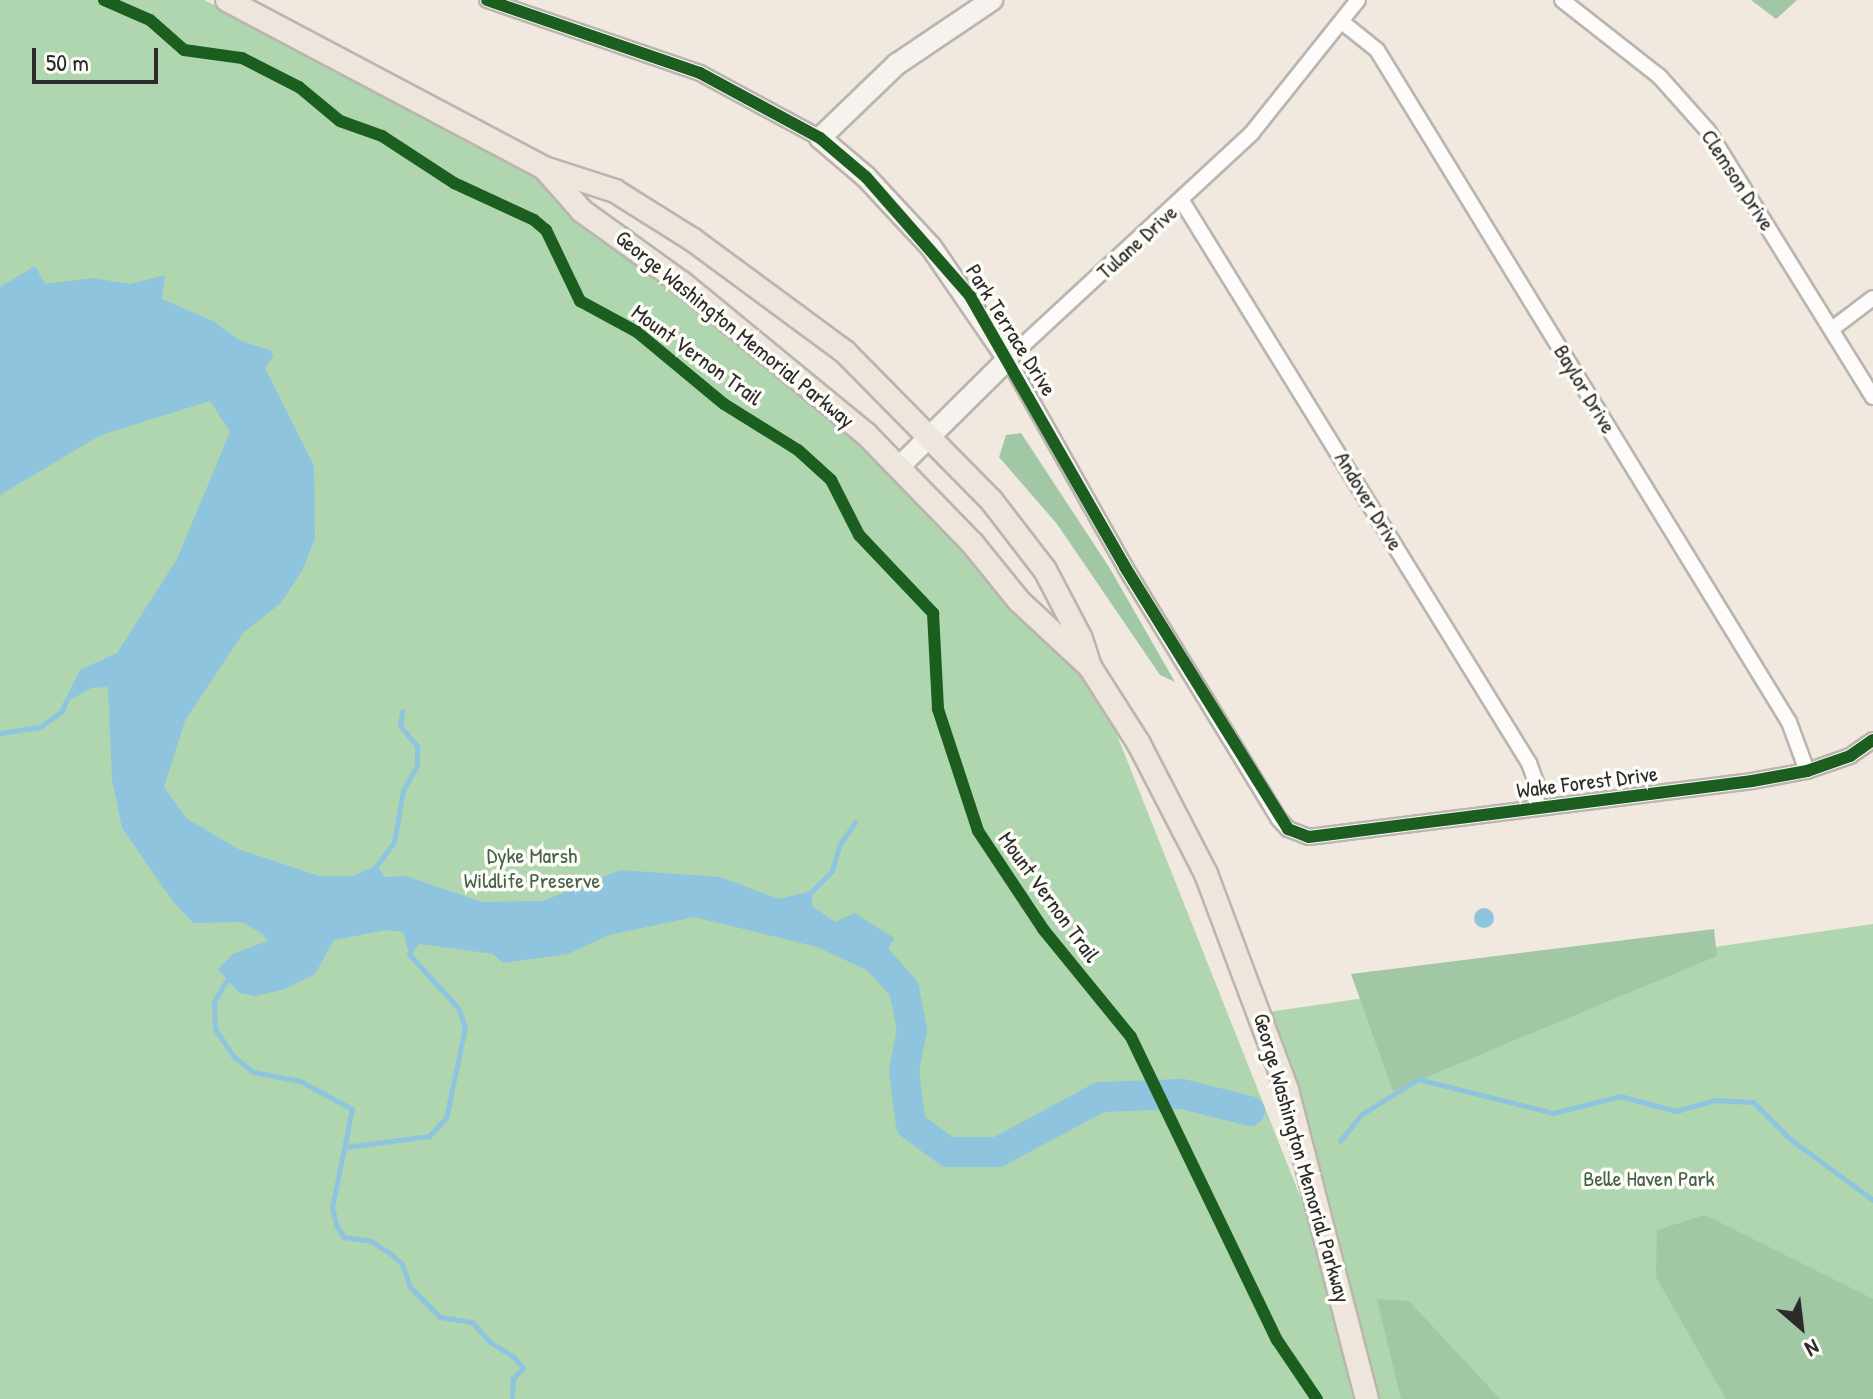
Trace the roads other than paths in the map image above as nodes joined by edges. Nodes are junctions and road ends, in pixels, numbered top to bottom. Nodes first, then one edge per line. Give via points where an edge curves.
1 (227, 0) edge
2 (487, 0) edge
3 (992, 0) edge
4 (1358, 0) edge
5 (1562, 0) edge
6 (1342, 22) junction
7 (820, 138) junction
8 (544, 168) junction
9 (1182, 201) junction
10 (1873, 298) edge
11 (1832, 329) junction
12 (1008, 359) junction
13 (1873, 397) edge
14 (932, 437) junction
15 (898, 468) junction
16 (1090, 667) junction
17 (1873, 740) edge
18 (1807, 771) junction
19 (1537, 808) junction
20 (1299, 834) joint
21 (1367, 1399) edge

1 - 8 main road, George Washington Memorial Parkway
2 - 7 street, Park Terrace Drive via 700,73
3 - 7 street via 897,64
4 - 6 street, Tulane Drive
5 - 11 street, Clemson Drive via 1659,76 1708,131
6 - 9 street, Tulane Drive via 1272,112
6 - 18 street, Baylor Drive via 1377,50 1789,722
7 - 12 street, Park Terrace Drive via 866,177 931,247
8 - 14 main road, George Washington Memorial Parkway via 615,191 693,240 845,352
8 - 15 main road, George Washington Memorial Parkway via 582,211 820,393
9 - 12 street, Tulane Drive
9 - 19 street, Andover Drive via 1529,763
10 - 11 street
11 - 13 street, Clemson Drive
12 - 14 street, Tulane Drive
12 - 20 street, Park Terrace Drive via 1125,567 1278,818
14 - 15 street, Tulane Drive
14 - 16 main road, George Washington Memorial Parkway via 991,500 1045,570
15 - 16 main road, George Washington Memorial Parkway via 1019,601
16 - 21 main road, George Washington Memorial Parkway via 1139,744 1200,861 1249,978 1287,1090
17 - 18 street, Wake Forest Drive via 1850,756
18 - 19 street, Wake Forest Drive
19 - 20 street, Wake Forest Drive

